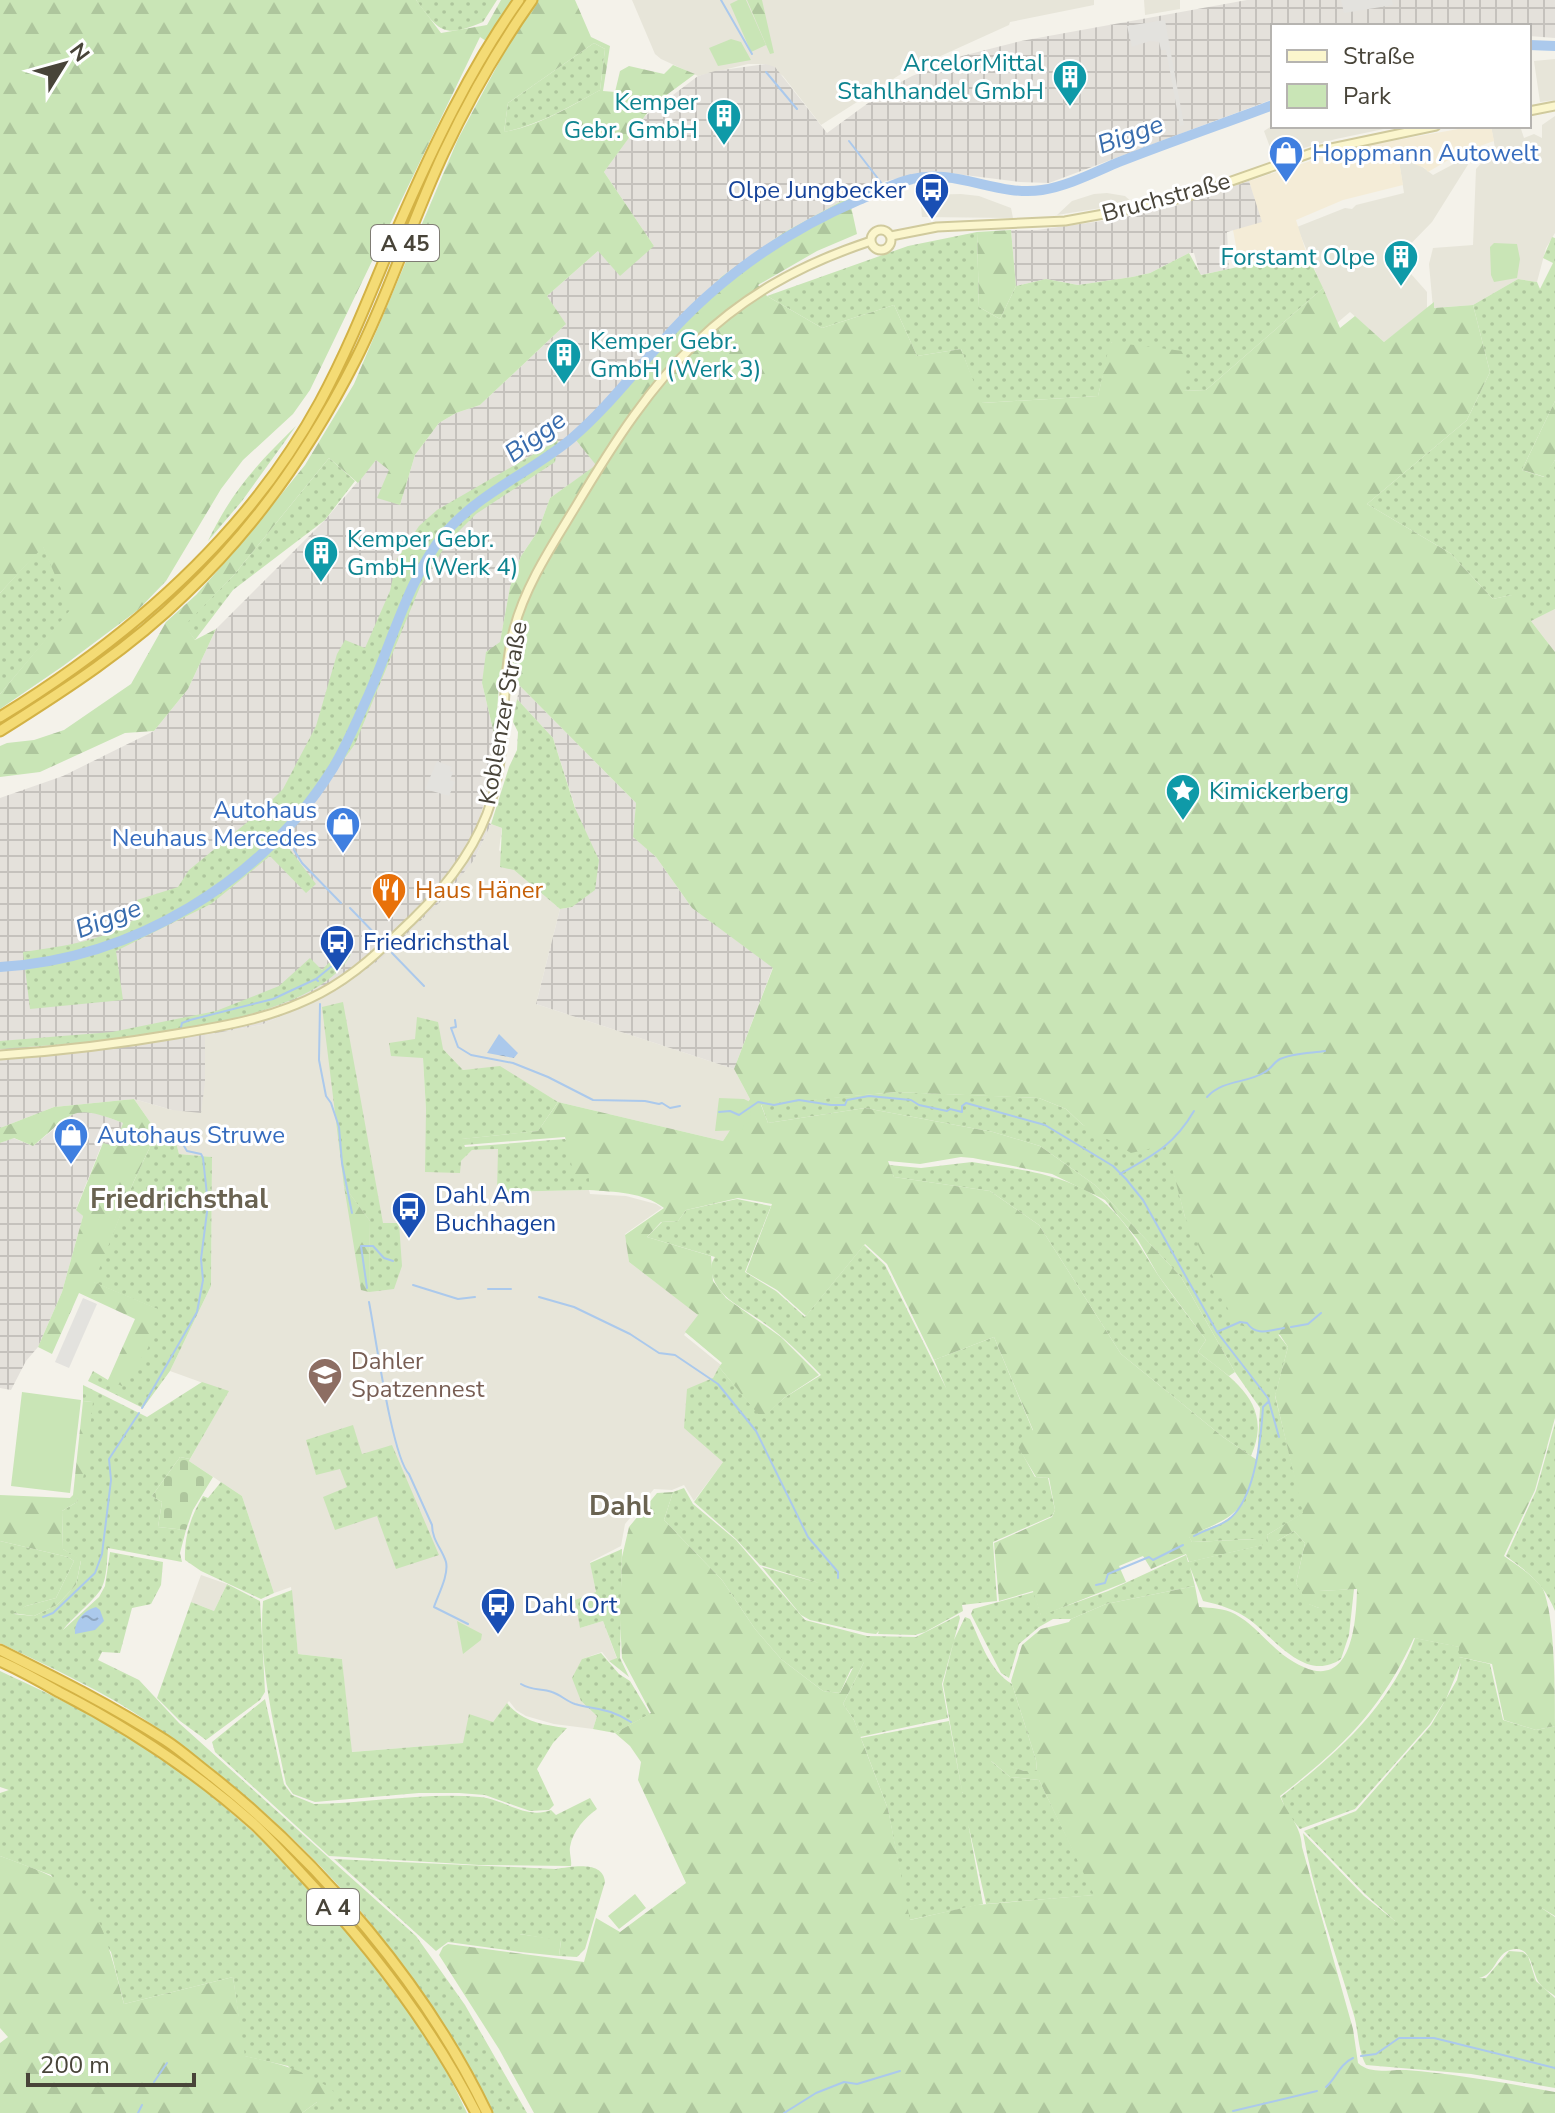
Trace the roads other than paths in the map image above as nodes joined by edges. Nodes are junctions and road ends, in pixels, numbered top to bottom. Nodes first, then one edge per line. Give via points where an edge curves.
1 (532, 0) edge
2 (517, 3) edge
3 (1555, 106) edge
4 (1531, 111) edge
5 (1425, 128) edge
6 (891, 236) junction
7 (871, 241) junction
8 (0, 717) edge
9 (0, 731) edge
10 (0, 1055) edge
11 (0, 1650) edge
12 (2, 1662) edge
13 (476, 2113) edge
14 (487, 2113) edge

1 - 9 highway, A 45 via 443,153 357,357 269,500 174,604 87,674
2 - 8 highway, A 45 via 445,125 319,404 261,491 206,556 133,624
3 - 4 main road
5 - 6 main road, Bruchstraße via 1352,141 1148,206 1065,221 937,227
6 - 7 main road via 878,230
6 - 7 main road via 885,249 875,248
7 - 10 main road, Koblenzer Straße via 792,271 733,308 675,362 620,436 562,529 514,628 500,764 485,818 450,879 380,951 322,993 258,1018 122,1043
11 - 14 highway, A 4 via 167,1741 260,1815 349,1907 393,1963
12 - 13 highway, A 4 via 144,1741 256,1826 341,1915 386,1972

